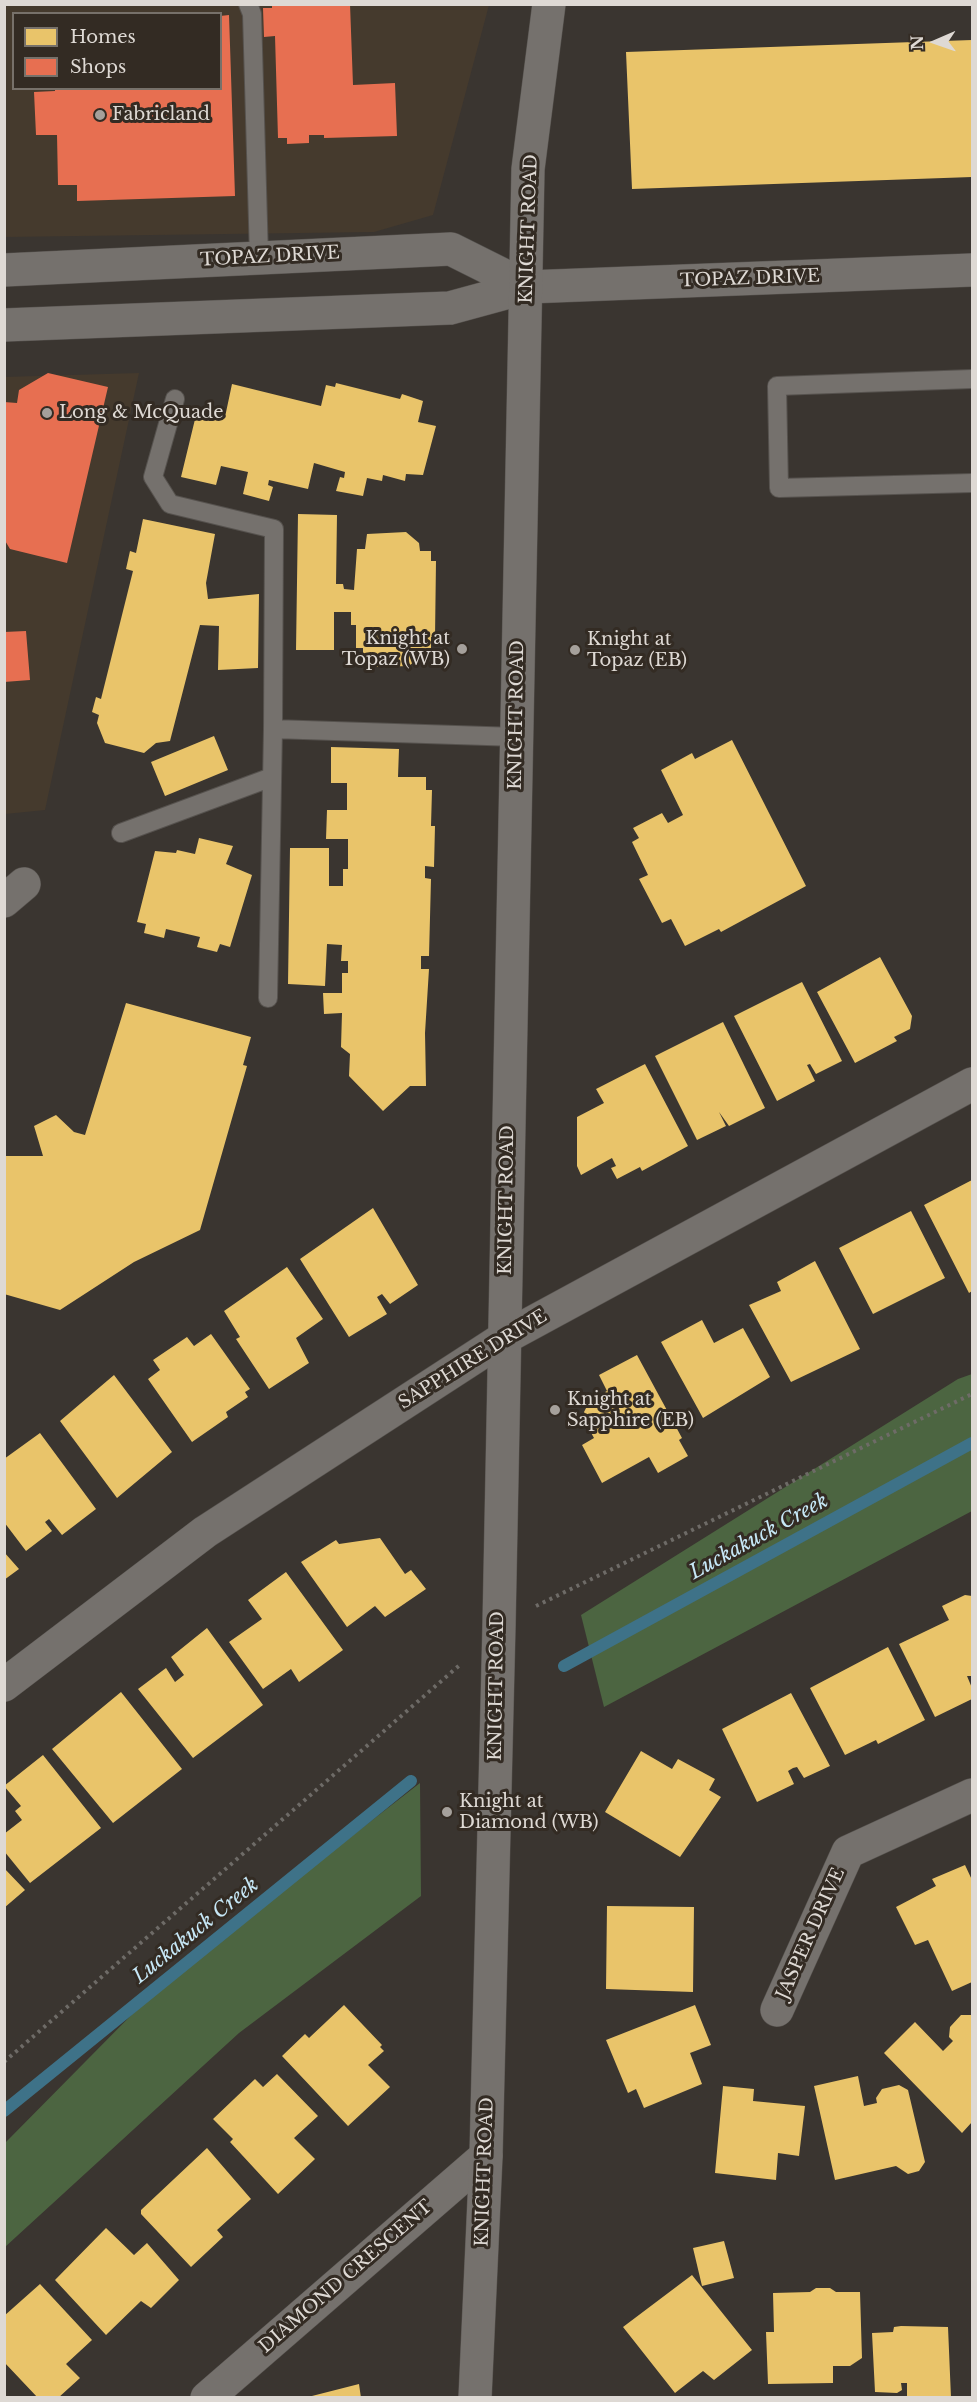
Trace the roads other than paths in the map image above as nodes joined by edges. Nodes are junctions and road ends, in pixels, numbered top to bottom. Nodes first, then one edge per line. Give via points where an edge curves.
1 (249, 4) edge
2 (549, 4) edge
3 (259, 257) junction
4 (4, 270) edge
5 (972, 270) edge
6 (527, 286) junction
7 (4, 325) edge
8 (972, 379) edge
9 (175, 399) dead end
10 (972, 483) edge
11 (273, 729) junction
12 (517, 737) junction
13 (272, 777) junction
14 (121, 833) dead end
15 (268, 998) dead end
16 (972, 1083) edge
17 (504, 1338) junction
18 (4, 1685) edge
19 (972, 1795) edge
20 (777, 2010) dead end
21 (486, 2156) junction
22 (207, 2397) edge
23 (475, 2397) edge

1 - 3 lane
2 - 6 street, KNIGHT ROAD via 528,169
3 - 4 street, TOPAZ DRIVE
3 - 6 street, TOPAZ DRIVE via 451,249
5 - 6 street, TOPAZ DRIVE
6 - 7 street, TOPAZ DRIVE via 450,308
6 - 12 street, KNIGHT ROAD
8 - 10 lane via 777,386 779,488
9 - 11 lane via 153,477 170,504 274,530
11 - 12 lane
11 - 13 lane
12 - 17 street, KNIGHT ROAD
13 - 14 lane
13 - 15 lane
16 - 17 street, SAPPHIRE DRIVE
17 - 18 street, SAPPHIRE DRIVE via 205,1532
17 - 21 street, KNIGHT ROAD
19 - 20 street, JASPER DRIVE via 848,1852
21 - 22 street, DIAMOND CRESCENT
21 - 23 street, KNIGHT ROAD

